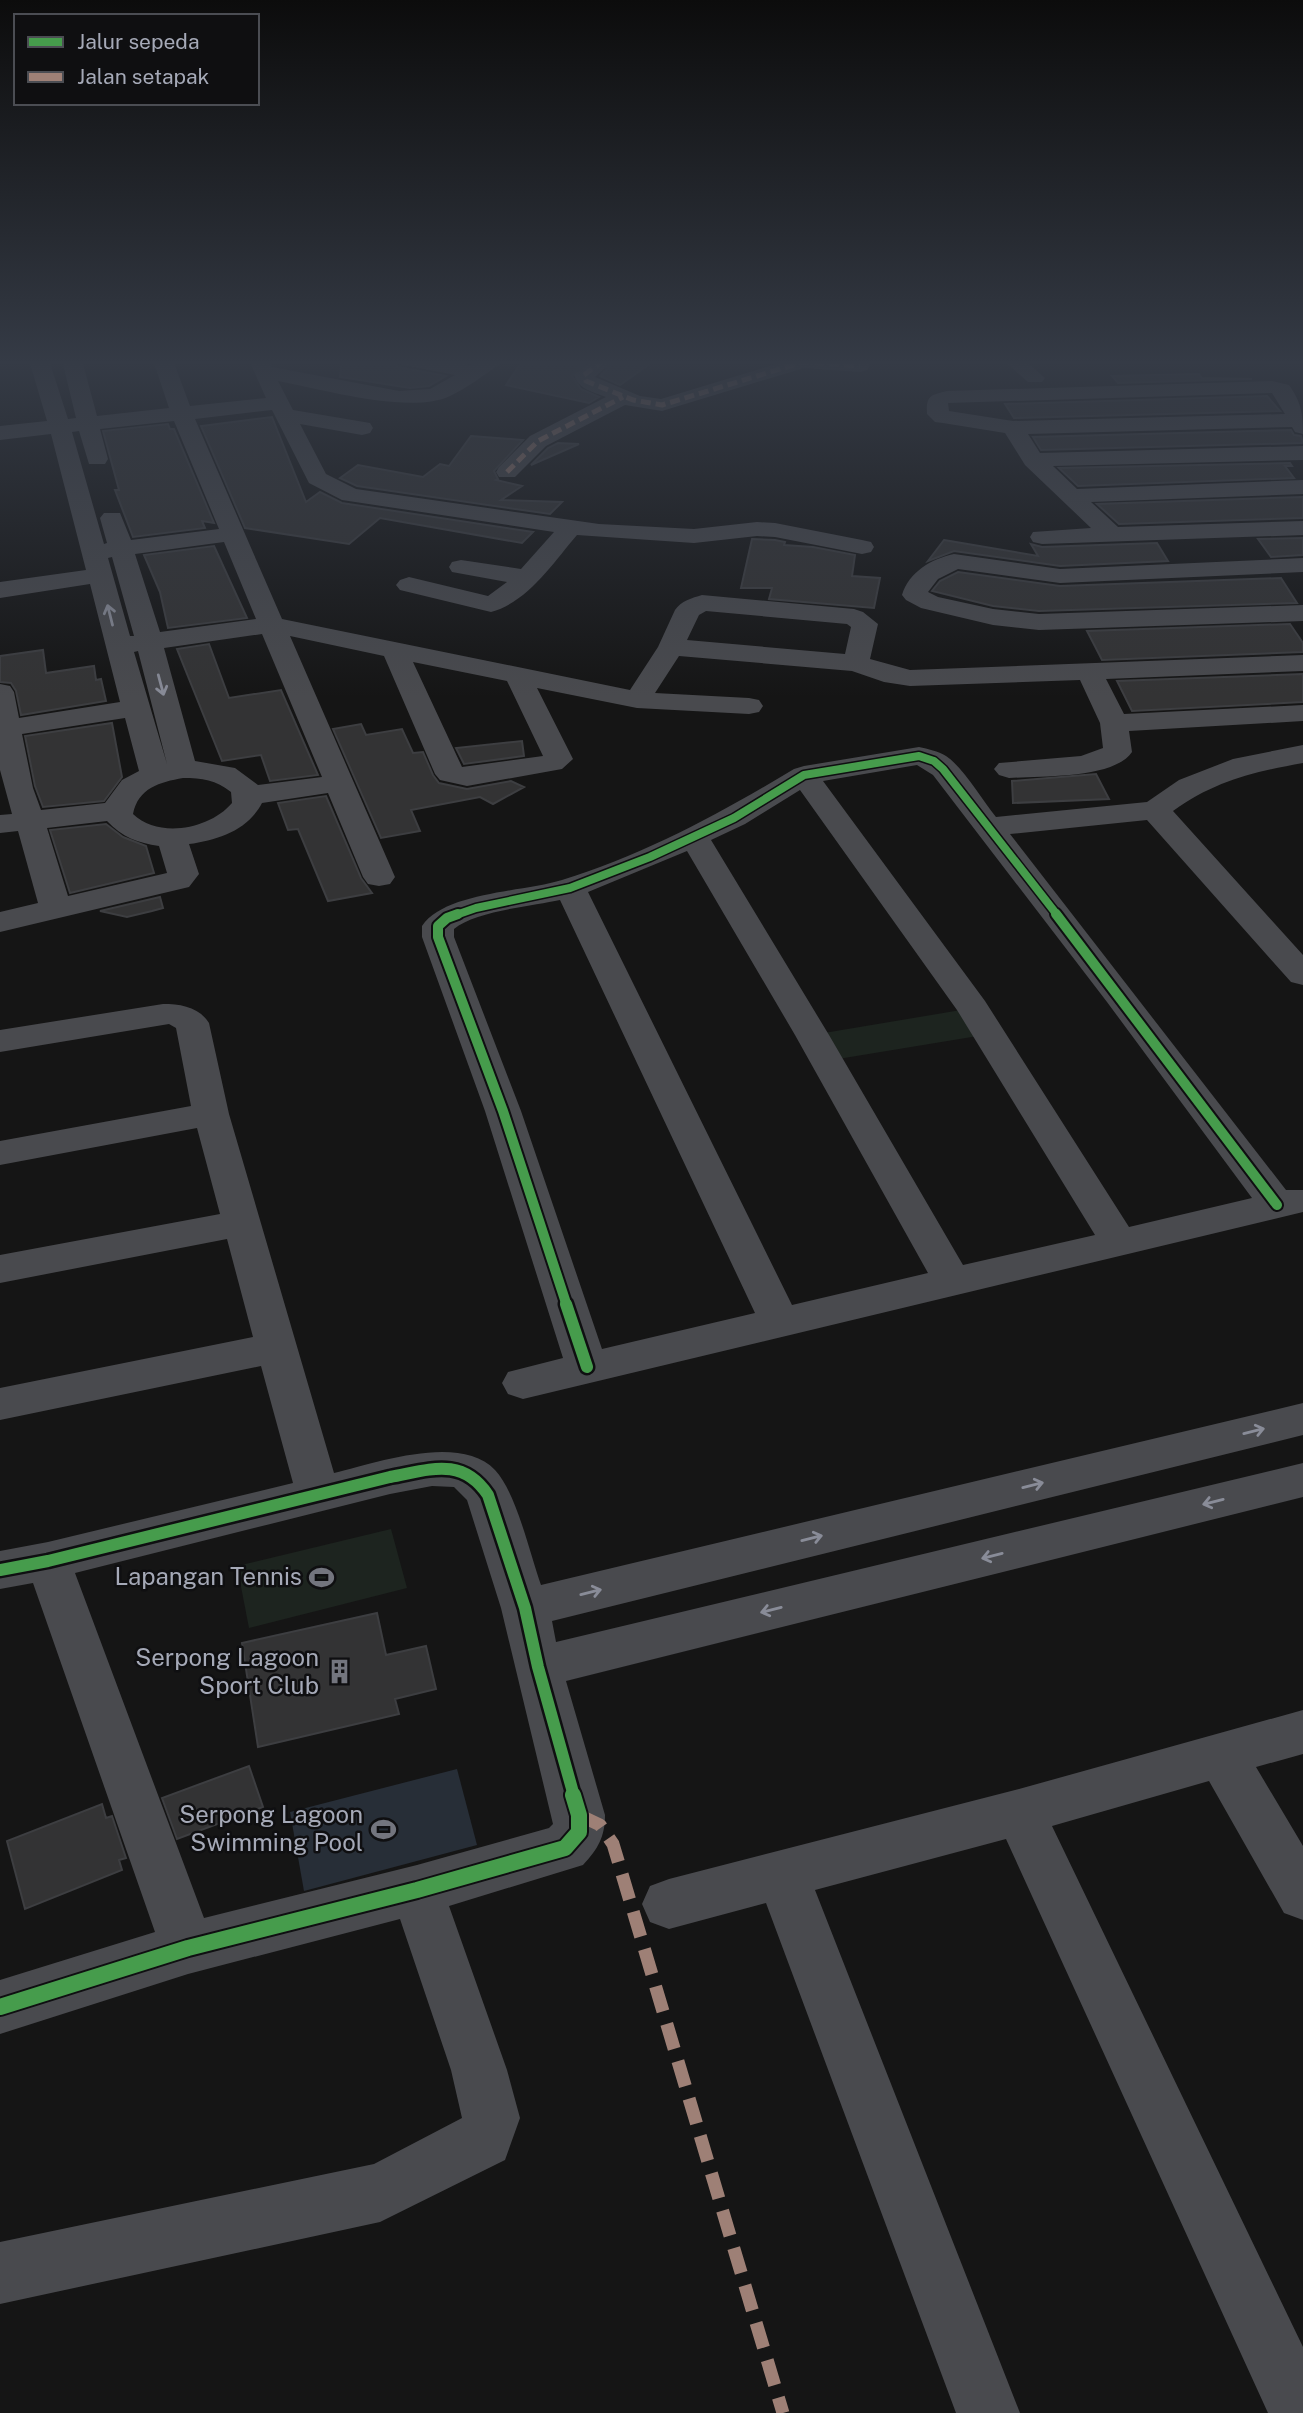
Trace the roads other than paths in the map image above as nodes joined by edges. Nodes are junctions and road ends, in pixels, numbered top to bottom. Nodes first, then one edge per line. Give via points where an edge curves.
1 (76, 473) edge
2 (100, 473) edge
3 (206, 473) edge
4 (314, 473) edge
5 (1047, 473) edge
6 (1303, 486) edge
7 (1073, 496) junction
8 (570, 528) junction
9 (1303, 528) edge
10 (1249, 530) junction
11 (232, 534) junction
12 (1112, 535) junction
13 (1042, 537) dead end
14 (863, 547) dead end
15 (106, 559) junction
16 (1303, 565) edge
17 (1275, 566) junction
18 (461, 567) dead end
19 (525, 577) junction
20 (409, 585) dead end
21 (0, 590) edge
22 (1303, 612) edge
23 (272, 625) junction
24 (149, 641) junction
25 (118, 646) junction
26 (671, 647) junction
27 (395, 651) junction
28 (856, 663) junction
29 (1303, 663) edge
30 (1089, 671) junction
31 (519, 678) junction
32 (0, 692) edge
33 (636, 700) junction
34 (749, 706) dead end
35 (135, 708) junction
36 (1303, 713) edge
37 (1114, 723) junction
38 (4, 728) edge
39 (1300, 757) edge
40 (1009, 769) dead end
41 (169, 772) junction
42 (804, 775) junction
43 (338, 783) junction
44 (9, 789) edge
45 (247, 796) junction
46 (1154, 810) junction
47 (118, 811) junction
48 (31, 822) junction
49 (0, 824) edge
50 (990, 827) junction
51 (171, 836) junction
52 (694, 837) junction
53 (45, 865) junction
54 (379, 877) dead end
55 (570, 888) junction
56 (0, 906) edge
57 (55, 907) junction
58 (0, 922) edge
59 (1303, 975) edge
60 (0, 1041) edge
61 (211, 1114) junction
62 (0, 1153) edge
63 (1290, 1203) edge
64 (241, 1223) junction
65 (1119, 1242) junction
66 (0, 1269) edge
67 (951, 1281) junction
68 (779, 1321) junction
69 (278, 1347) junction
70 (587, 1367) junction
71 (523, 1383) dead end
72 (0, 1404) edge
73 (1303, 1419) edge
74 (1303, 1480) edge
75 (318, 1494) junction
76 (48, 1561) junction
77 (0, 1570) edge
78 (525, 1608) junction
79 (538, 1667) junction
80 (1303, 1732) edge
81 (1221, 1755) junction
82 (1019, 1812) junction
83 (782, 1874) junction
84 (417, 1890) junction
85 (1303, 1895) edge
86 (668, 1904) dead end
87 (188, 1948) junction
88 (0, 2007) edge
89 (0, 2273) edge
90 (988, 2413) edge
91 (1301, 2413) edge

1 - 15 street
2 - 15 street via 105,492
3 - 11 street
4 - 8 street via 350,495
5 - 7 street
6 - 7 street
7 - 12 street
8 - 14 street via 694,537 775,530
8 - 19 street
9 - 10 street
10 - 12 street
10 - 17 street
11 - 15 street
11 - 23 street
12 - 13 street
15 - 21 street
15 - 24 street
25 -> 15 street
16 - 17 street
17 - 22 street via 1060,576 954,561 918,584 915,595 955,609 1039,622
18 - 19 street
19 - 20 street via 491,604
23 - 24 street
23 - 27 street
23 - 43 street
24 - 25 street
24 -> 41 street
25 - 35 street
26 - 28 street
26 - 28 street via 688,610 695,605 841,614 865,624
26 - 33 street
27 - 31 street
27 - 31 street via 450,774 455,776 467,778 559,759
28 - 30 street via 910,678
29 - 30 street
30 - 37 street
31 - 33 street
32 - 38 street
33 - 34 street
35 - 38 street
35 - 41 street
36 - 37 street
37 - 40 street via 1118,752 1110,758
38 - 44 street
39 - 46 street via 1243,765 1189,786
41 - 45 street via 211,770 233,777
41 - 47 street via 132,786 119,800
42 - 50 street via 919,756 943,769
42 - 52 street
42 - 65 street via 973,1008
43 - 45 street
43 - 54 street
44 - 48 street
45 - 51 street via 247,804 224,824
46 - 50 street
46 - 59 street
47 - 48 street
47 - 51 street via 130,828
48 - 49 street
48 - 53 street
50 - 63 street
51 - 57 street via 183,874 178,880
52 - 55 street
52 - 67 street
53 - 56 street
53 - 57 street
55 - 68 street
55 - 70 street via 447,918 438,926 438,937 503,1111
57 - 58 street
60 - 61 street via 176,1014 192,1023
61 - 62 street
61 - 64 street
63 - 65 street
64 - 66 street
64 - 69 street
65 - 67 street
67 - 68 street
68 - 70 street
69 - 72 street
69 - 75 street
70 - 71 street
78 -> 73 street
74 -> 79 street
75 - 76 street
75 - 78 street via 438,1469 465,1469 488,1495
76 - 77 street
76 - 87 street
78 - 79 street
79 - 84 street via 579,1815 579,1832 565,1847
80 - 81 street
81 - 82 street
81 - 85 street
82 - 83 street
82 - 91 street
83 - 86 street
83 - 90 street
84 - 87 street
84 - 89 street via 479,2070 491,2118 485,2139 380,2192
87 - 88 street

